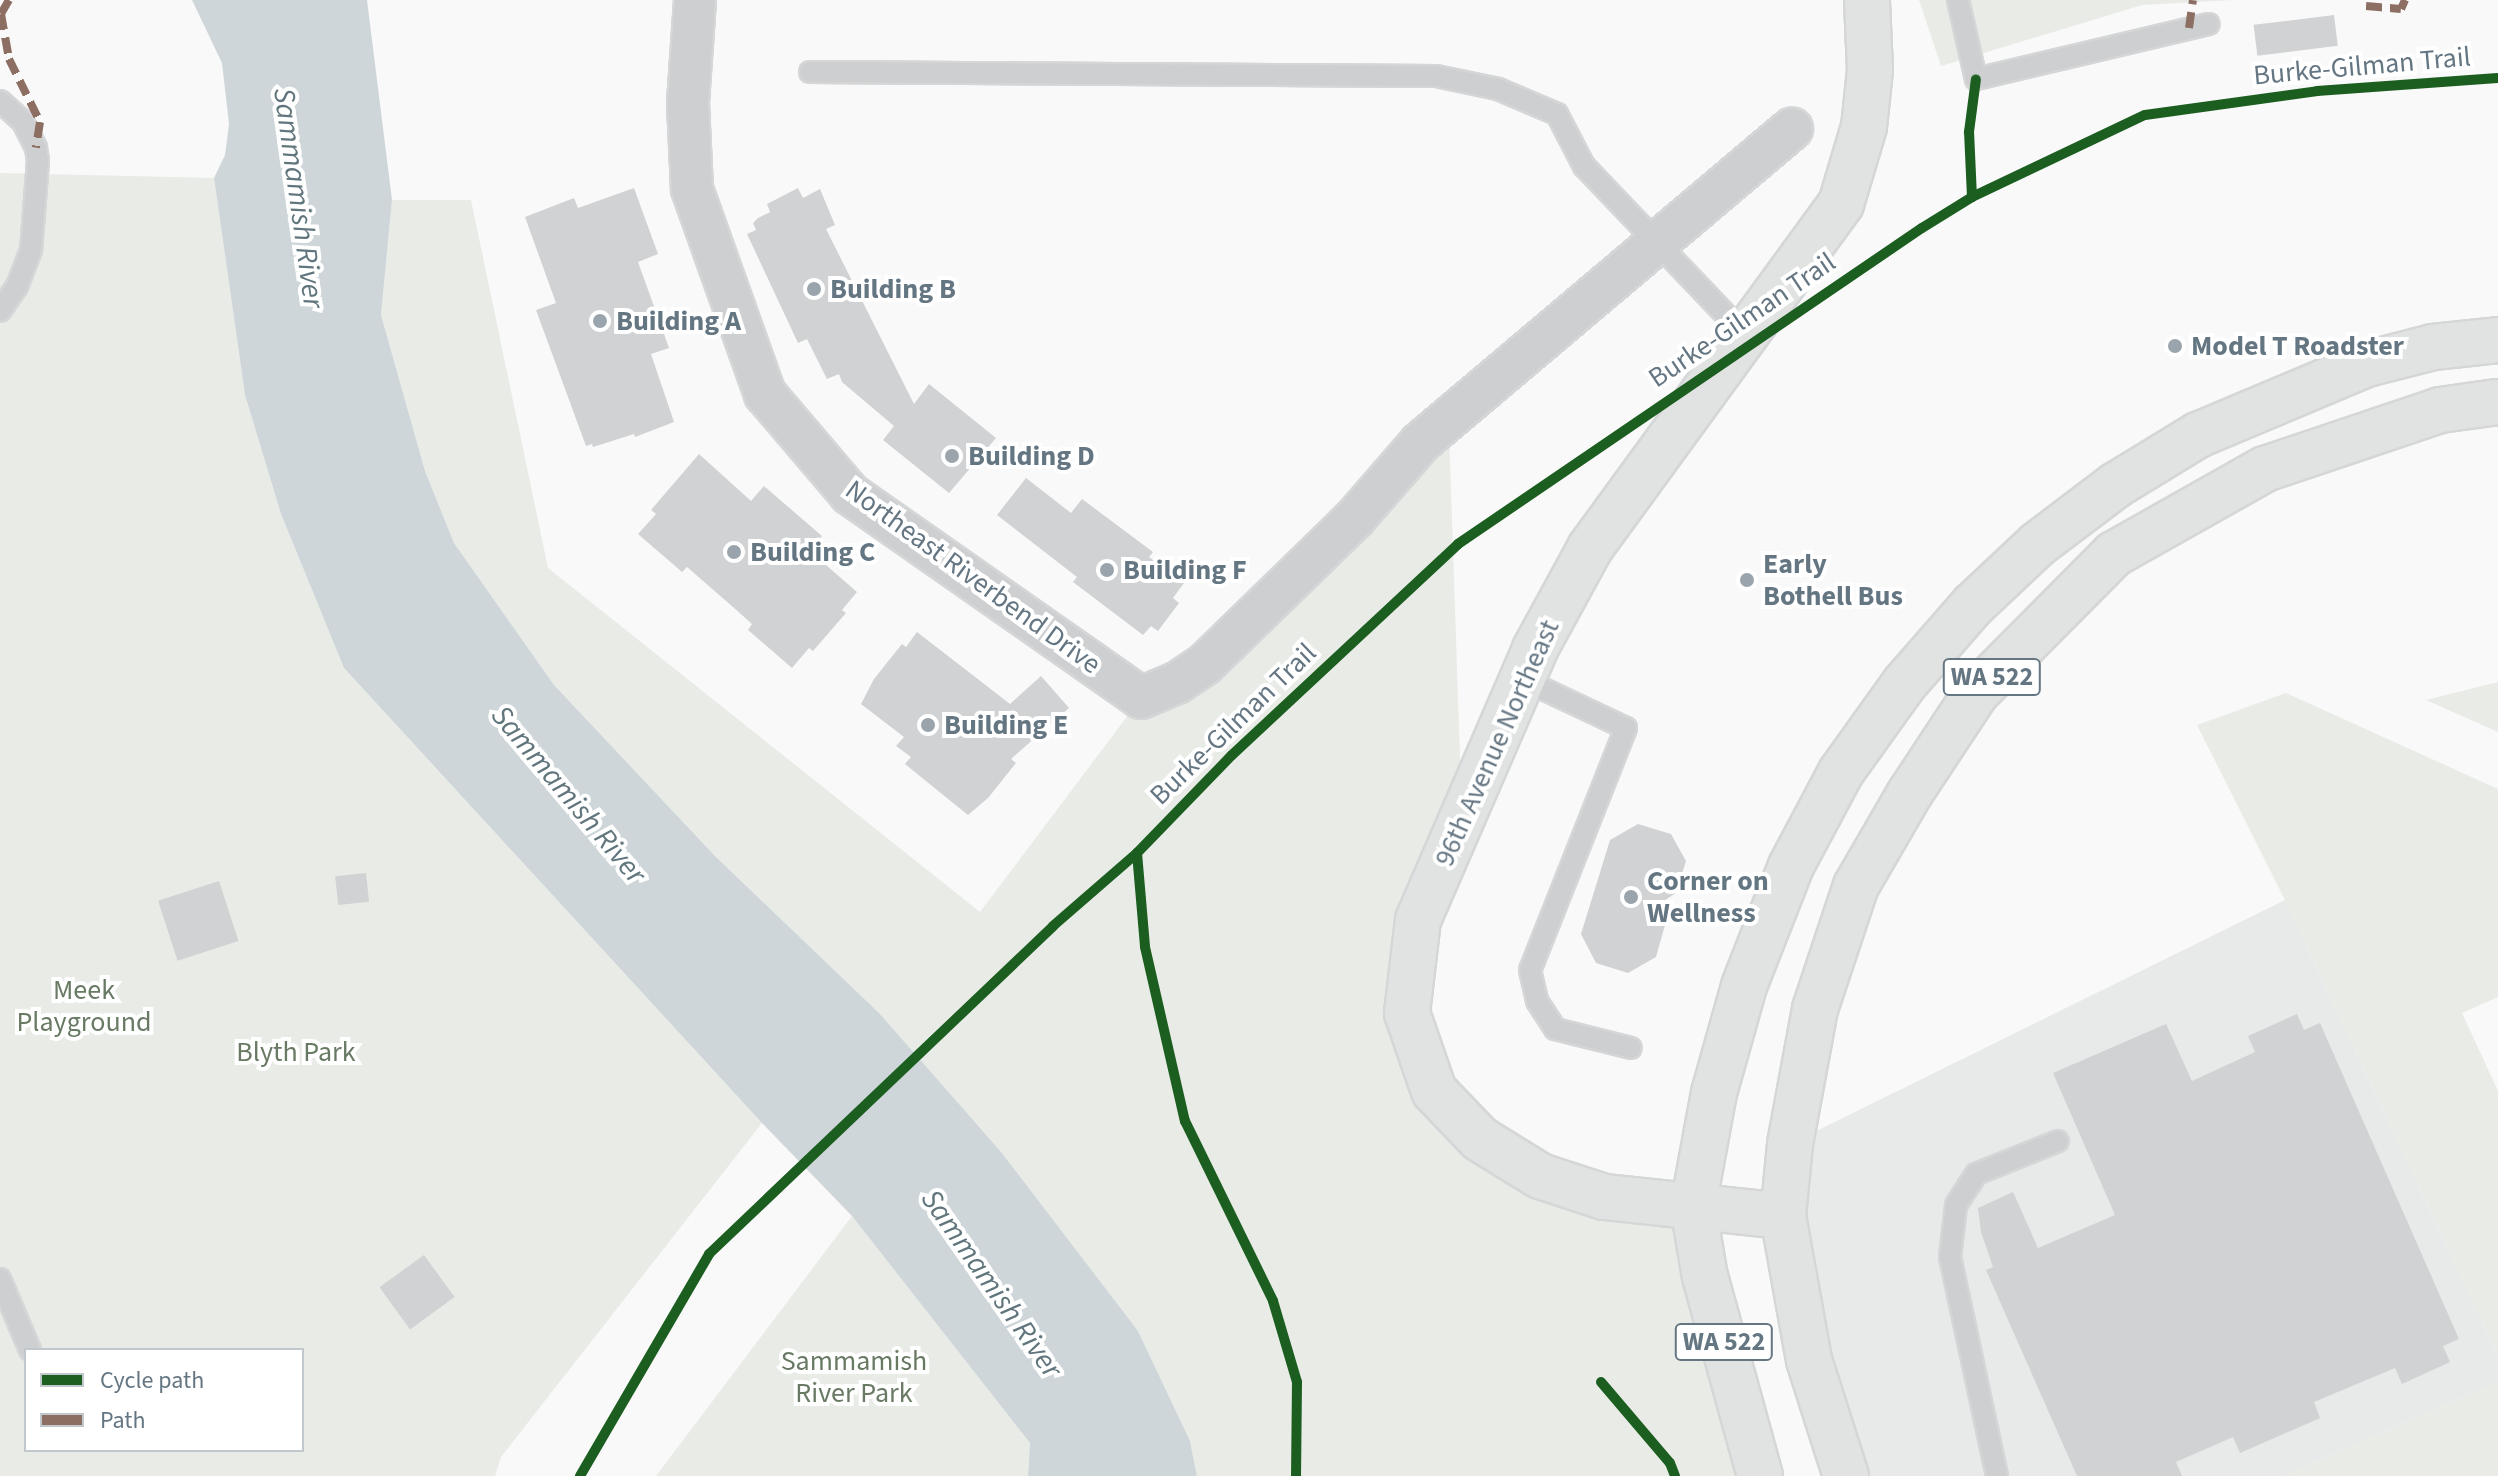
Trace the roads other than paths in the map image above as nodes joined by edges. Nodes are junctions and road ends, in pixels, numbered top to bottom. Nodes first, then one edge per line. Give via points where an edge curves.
1 (695, 0) edge
2 (1867, 0) edge
3 (1958, 0) edge
4 (2209, 24) dead end
5 (810, 72) dead end
6 (0, 101) edge
7 (1792, 129) dead end
8 (1654, 242) junction
9 (0, 311) edge
10 (1745, 335) junction
11 (2498, 340) edge
12 (2498, 402) edge
13 (1520, 678) junction
14 (1631, 1048) dead end
15 (2058, 1141) dead end
16 (1693, 1207) junction
17 (1783, 1216) junction
18 (0, 1279) edge
19 (29, 1348) edge
20 (1760, 1476) edge
21 (1846, 1476) edge
22 (1997, 1476) edge

1 - 8 street, Northeast Riverbend Drive via 688,104 692,189 765,394 850,494 1141,698 1204,665 1356,517 1420,443
2 - 10 main road, 96th Avenue Northeast via 1870,70 1864,127 1841,204
3 - 4 lane via 1976,79
5 - 8 lane via 1436,76 1498,89 1557,114 1584,166
6 - 9 lane via 23,122 38,160 31,250
7 - 8 street
8 - 10 lane
10 - 13 main road, 96th Avenue Northeast via 1590,548
11 - 16 main road, WA 522 via 2433,347 2367,364 2198,435 2060,527 1973,605 1904,684 1841,772 1791,866 1744,986 1714,1093
12 - 17 main road, WA 522 via 2440,410 2265,469 2114,554 1976,693 1856,886 1815,1009 1790,1144
13 - 14 lane via 1626,728 1530,970 1537,1001 1555,1029
13 - 16 main road, 96th Avenue Northeast via 1418,920 1407,1013 1434,1091 1480,1139 1540,1176 1604,1197
15 - 22 lane via 1976,1174 1956,1205 1950,1257
16 - 17 main road, 96th Avenue Northeast
16 - 20 main road, WA 522 via 1705,1277
17 - 21 main road, WA 522 via 1809,1360
18 - 19 lane

